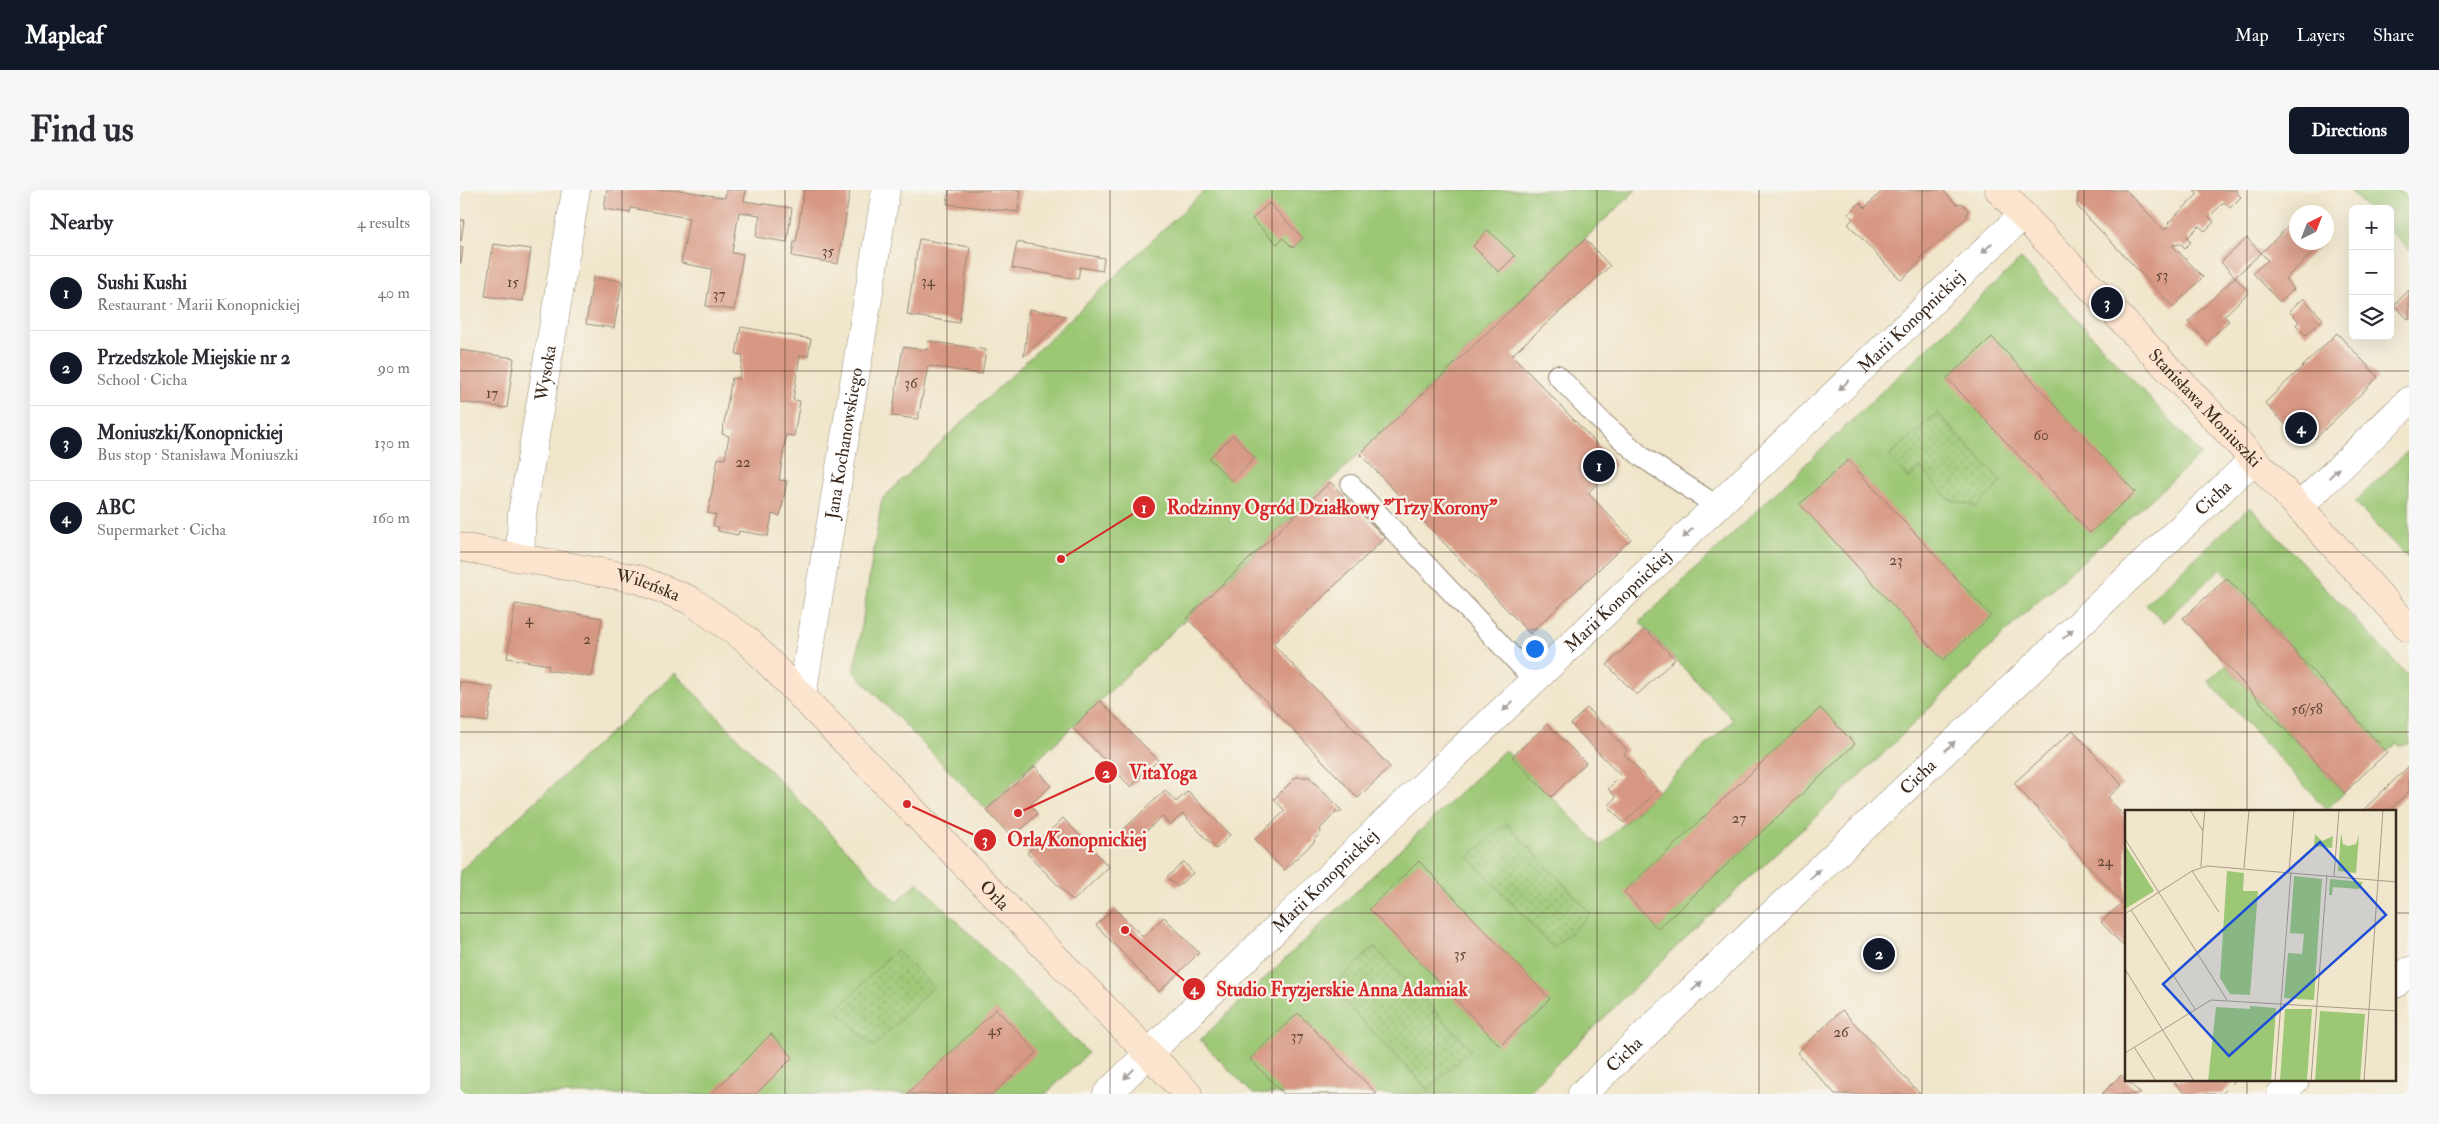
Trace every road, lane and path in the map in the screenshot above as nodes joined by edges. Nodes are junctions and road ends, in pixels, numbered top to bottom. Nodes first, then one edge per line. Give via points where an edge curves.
1 (576, 190) edge
2 (886, 190) edge
3 (2014, 199) edge
4 (1557, 375) dead end
5 (2409, 401) edge
6 (2253, 460) junction
7 (1350, 485) dead end
8 (1717, 506) junction
9 (2300, 507) junction
10 (460, 547) edge
11 (520, 556) junction
12 (2409, 628) edge
13 (1534, 680) junction
14 (802, 696) junction
15 (2409, 971) edge
16 (2396, 983) edge
17 (1150, 1053) junction
18 (2293, 1082) edge
19 (1108, 1094) edge
20 (1188, 1094) edge
21 (1582, 1094) edge
22 (2281, 1094) edge

1 - 11 street, Wysoka via 522,514
2 - 14 street, Jana Kochanowskiego
3 - 6 street, Stanisława Moniuszki
3 -> 8 street, Marii Konopnickiej
4 - 8 lane via 1602,422 1642,457
9 -> 5 street
6 - 9 street, Stanisława Moniuszki
21 -> 6 street, Cicha
7 - 13 lane
8 -> 13 street, Marii Konopnickiej
9 - 12 street, Stanisława Moniuszki
10 - 11 street, Wileńska
11 - 14 street, Wileńska via 638,579 690,600 748,641
13 -> 17 street, Marii Konopnickiej via 1382,824
14 - 17 street, Orla
15 - 16 street
17 -> 19 street, Marii Konopnickiej
17 - 20 street, Orla
18 - 22 street

